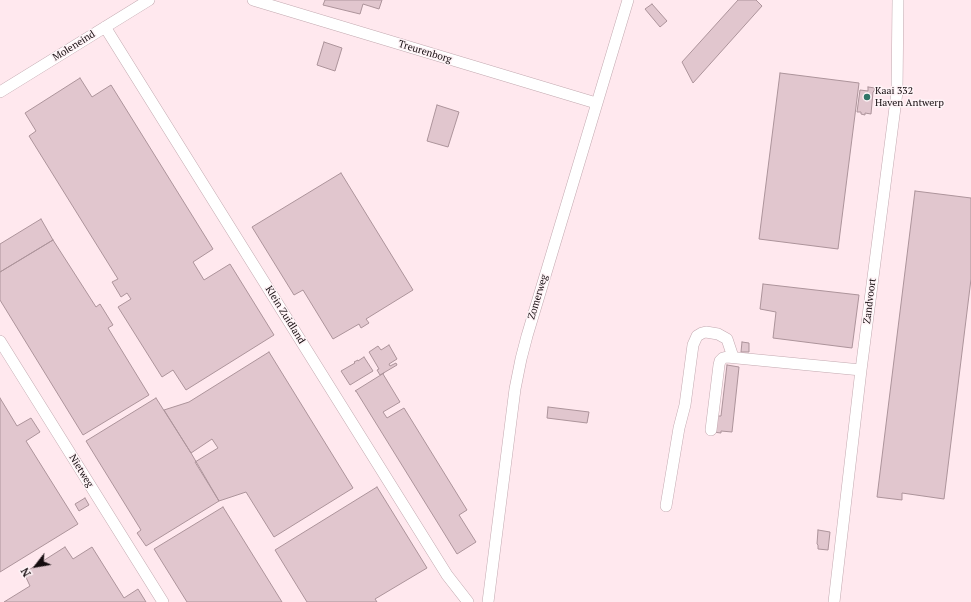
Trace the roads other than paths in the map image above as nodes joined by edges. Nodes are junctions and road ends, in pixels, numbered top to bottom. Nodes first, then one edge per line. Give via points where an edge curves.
1 (149, 0) edge
2 (253, 0) edge
3 (628, 0) edge
4 (898, 0) edge
5 (105, 27) junction
6 (0, 92) edge
7 (596, 103) junction
8 (0, 341) edge
9 (732, 357) junction
10 (862, 370) junction
11 (711, 430) dead end
12 (666, 506) dead end
13 (163, 602) edge
14 (468, 602) edge
15 (488, 602) edge
16 (834, 602) edge

1 - 5 street, Moleneind
2 - 7 street, Treurenborg
3 - 7 street, Zomerweg
4 - 10 street, Zandvoort via 897,92
5 - 6 street, Moleneind
5 - 14 street, Klein Zuidland via 447,575
7 - 15 street, Zomerweg via 521,359
8 - 13 street, Nietweg
9 - 10 street
9 - 11 street via 720,361
9 - 12 street via 727,339 706,332 697,336 693,345 685,405
10 - 16 street, Zandvoort

